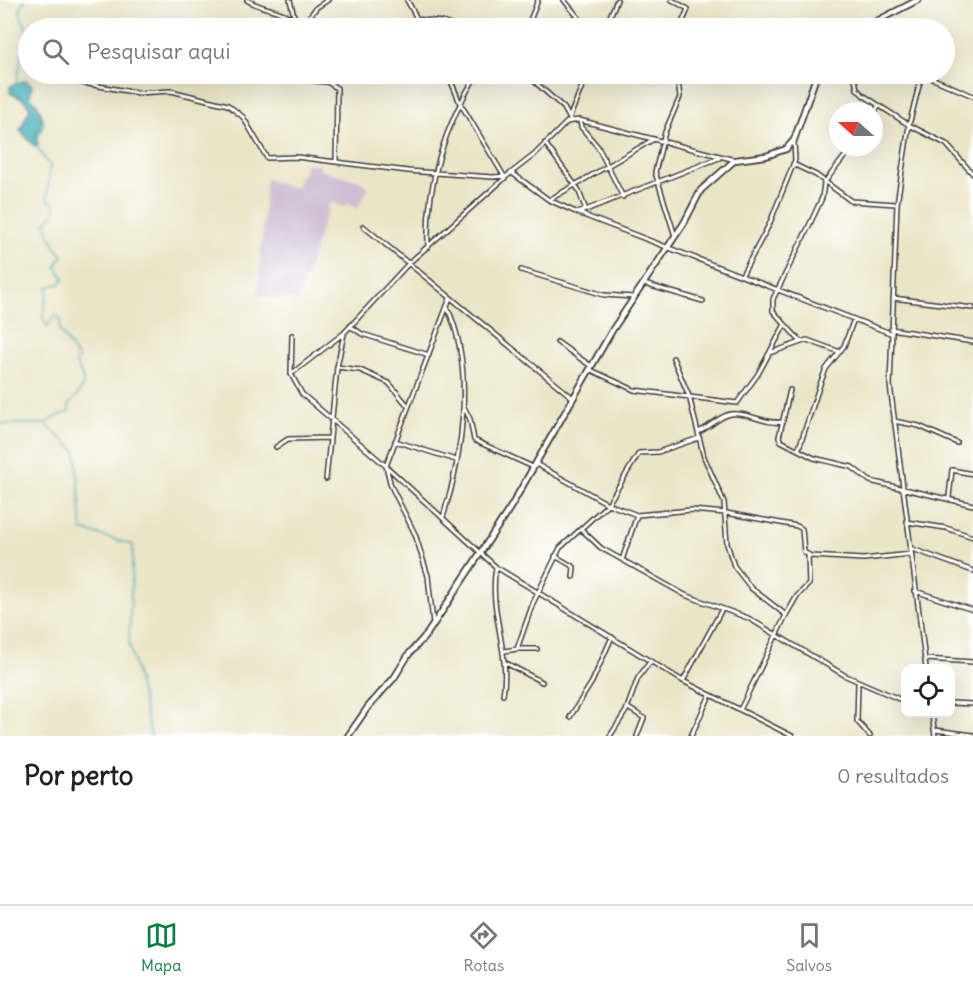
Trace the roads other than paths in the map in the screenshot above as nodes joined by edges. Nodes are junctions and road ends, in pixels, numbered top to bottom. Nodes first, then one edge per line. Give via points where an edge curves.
1 (247, 0) edge
2 (290, 0) edge
3 (328, 0) edge
4 (407, 0) edge
5 (538, 0) edge
6 (564, 0) edge
7 (618, 0) edge
8 (672, 0) edge
9 (918, 0) edge
10 (291, 18) edge
11 (293, 18) edge
12 (307, 18) edge
13 (416, 18) edge
14 (531, 18) edge
15 (579, 18) edge
16 (609, 18) edge
17 (684, 18) edge
18 (883, 18) edge
19 (88, 84) edge
20 (330, 84) edge
21 (453, 84) edge
22 (471, 84) edge
23 (537, 84) edge
24 (583, 84) edge
25 (678, 84) edge
26 (814, 84) edge
27 (856, 84) edge
28 (919, 84) edge
29 (945, 84) edge
30 (973, 96) edge
31 (873, 102) edge
32 (460, 103) junction
33 (883, 109) edge
34 (579, 120) junction
35 (571, 121) junction
36 (909, 125) junction
37 (655, 138) junction
38 (794, 140) junction
39 (662, 141) junction
40 (545, 143) junction
41 (845, 156) edge
42 (721, 157) junction
43 (735, 160) junction
44 (336, 162) junction
45 (793, 164) junction
46 (606, 165) junction
47 (435, 172) junction
48 (512, 173) junction
49 (973, 174) edge
50 (505, 176) junction
51 (656, 182) junction
52 (574, 183) junction
53 (825, 183) junction
54 (622, 197) junction
55 (549, 200) junction
56 (897, 204) junction
57 (586, 210) junction
58 (578, 213) junction
59 (363, 226) dead end
60 (675, 236) junction
61 (428, 247) junction
62 (667, 248) junction
63 (410, 263) junction
64 (520, 270) dead end
65 (742, 275) junction
66 (642, 283) junction
67 (776, 289) junction
68 (634, 297) junction
69 (450, 298) junction
70 (893, 298) junction
71 (703, 301) dead end
72 (447, 308) junction
73 (973, 308) edge
74 (854, 319) junction
75 (350, 325) junction
76 (784, 326) junction
77 (891, 331) junction
78 (344, 333) junction
79 (292, 335) dead end
80 (800, 341) junction
81 (557, 342) dead end
82 (973, 342) edge
83 (840, 352) junction
84 (769, 354) junction
85 (429, 355) junction
86 (673, 358) dead end
87 (337, 367) junction
88 (592, 368) junction
89 (291, 374) junction
90 (790, 390) dead end
91 (689, 396) junction
92 (573, 398) junction
93 (738, 400) junction
94 (408, 406) junction
95 (464, 406) junction
96 (737, 414) junction
97 (331, 417) junction
98 (894, 421) junction
99 (783, 422) junction
100 (698, 432) junction
101 (330, 438) junction
102 (699, 438) junction
103 (395, 441) junction
104 (957, 443) dead end
105 (276, 447) dead end
106 (798, 448) junction
107 (456, 460) junction
108 (534, 465) junction
109 (386, 466) junction
110 (973, 474) edge
111 (326, 479) dead end
112 (902, 488) junction
113 (949, 498) junction
114 (608, 504) junction
115 (973, 505) edge
116 (726, 513) junction
117 (637, 515) junction
118 (443, 518) junction
119 (907, 522) junction
120 (581, 529) junction
121 (973, 537) edge
122 (910, 548) junction
123 (480, 552) junction
124 (911, 554) junction
125 (808, 555) junction
126 (555, 556) junction
127 (622, 560) junction
128 (496, 567) junction
129 (973, 572) edge
130 (573, 577) dead end
131 (915, 591) junction
132 (538, 594) junction
133 (723, 608) junction
134 (973, 610) edge
135 (786, 615) junction
136 (434, 623) junction
137 (777, 634) junction
138 (612, 637) junction
139 (517, 649) junction
140 (537, 649) dead end
141 (504, 651) junction
142 (925, 659) junction
143 (651, 661) junction
144 (504, 662) junction
145 (973, 662) edge
146 (926, 664) edge
147 (683, 681) junction
148 (543, 682) dead end
149 (858, 682) junction
150 (503, 695) dead end
151 (710, 695) junction
152 (901, 700) edge
153 (955, 704) edge
154 (973, 704) edge
155 (628, 708) junction
156 (740, 710) junction
157 (570, 717) dead end
158 (933, 718) edge
159 (935, 730) junction
160 (973, 735) edge
161 (348, 736) edge
162 (610, 736) edge
163 (638, 736) edge
164 (691, 736) edge
165 (792, 736) edge
166 (870, 736) edge
167 (936, 736) edge

1 - 10 street
2 - 11 street
3 - 12 street
4 - 13 street
5 - 14 street
6 - 15 street
7 - 16 street
8 - 17 street via 687,9
9 - 18 street
19 - 44 street via 138,93 171,91 228,105 243,117 267,158
20 - 44 street via 337,88
21 - 32 street
22 - 32 street
23 - 35 street via 564,108
24 - 35 street via 570,114
25 - 39 street via 680,97
26 - 38 street
27 - 31 street
28 - 36 street
29 - 30 street
32 - 47 street via 442,141
32 - 50 street
33 - 36 street
34 - 35 street
34 - 37 street
34 - 46 street
35 - 40 street
36 - 49 street via 946,144
36 - 56 street
37 - 39 street
37 - 46 street
38 - 43 street via 781,152
38 - 45 street
39 - 42 street
39 - 51 street
40 - 48 street
40 - 52 street
41 - 53 street
42 - 43 street
42 - 51 street
43 - 60 street via 700,190
44 - 47 street
45 - 53 street
45 - 65 street via 769,225
46 - 52 street
46 - 54 street
47 - 50 street
47 - 61 street
48 - 50 street
48 - 55 street
50 - 61 street
51 - 54 street
51 - 60 street
52 - 55 street
52 - 57 street
53 - 56 street via 851,201
53 - 67 street via 822,198
54 - 57 street
55 - 58 street
56 - 70 street
57 - 58 street
58 - 62 street
59 - 63 street
60 - 62 street
61 - 63 street
62 - 65 street
62 - 66 street
63 - 69 street
63 - 75 street
64 - 68 street via 604,295
65 - 67 street
66 - 68 street
66 - 71 street
67 - 74 street
67 - 76 street via 772,306
68 - 88 street
69 - 72 street
69 - 92 street
70 - 73 street
70 - 77 street
72 - 85 street
72 - 95 street via 459,340
74 - 77 street
74 - 83 street
75 - 78 street
75 - 85 street via 362,334
76 - 80 street
76 - 84 street
77 - 82 street
77 - 98 street
78 - 87 street
78 - 89 street
79 - 89 street
80 - 83 street via 810,340
80 - 84 street
81 - 88 street
83 - 106 street via 826,369
84 - 93 street
85 - 94 street
86 - 91 street
87 - 94 street via 360,370 389,383
87 - 97 street
88 - 91 street via 634,390
88 - 92 street
89 - 97 street via 302,394
90 - 99 street
91 - 93 street via 723,402
91 - 100 street
92 - 108 street
93 - 96 street
94 - 103 street
95 - 107 street
95 - 108 street via 474,440
96 - 99 street via 770,423
96 - 100 street via 716,420
97 - 101 street
97 - 109 street
98 - 104 street via 919,426
98 - 112 street
99 - 106 street via 779,439
100 - 102 street
101 - 105 street via 288,438
101 - 111 street
102 - 114 street via 662,451 639,453
102 - 116 street
103 - 107 street
103 - 109 street
106 - 112 street via 814,458 852,467 870,481
107 - 118 street
108 - 114 street
108 - 123 street
109 - 118 street
109 - 136 street via 426,568
110 - 113 street via 952,470
112 - 113 street
112 - 119 street
113 - 115 street
114 - 117 street
114 - 120 street
116 - 117 street via 680,510
116 - 125 street via 800,527 804,552
116 - 135 street via 727,544 734,566 751,588
117 - 127 street
118 - 123 street
119 - 121 street
119 - 122 street
120 - 126 street via 566,540
120 - 127 street via 601,548
122 - 124 street
122 - 129 street
123 - 128 street
123 - 136 street
124 - 125 street via 863,559
124 - 131 street
125 - 135 street via 809,584
126 - 130 street via 574,567
126 - 132 street
127 - 133 street via 685,595
128 - 132 street
128 - 141 street via 493,604
131 - 134 street
131 - 142 street
132 - 138 street
132 - 139 street
133 - 137 street
133 - 147 street
135 - 137 street
136 - 161 street
137 - 149 street
137 - 156 street
138 - 143 street
138 - 157 street via 592,682
139 - 140 street
139 - 141 street
141 - 144 street
142 - 145 street
142 - 146 street
143 - 147 street
143 - 155 street via 639,678
144 - 148 street
144 - 150 street
147 - 151 street
149 - 152 street
149 - 166 street via 857,721
151 - 156 street
151 - 164 street
153 - 154 street
155 - 162 street
155 - 163 street via 644,718
156 - 165 street
158 - 159 street
159 - 160 street
159 - 167 street

